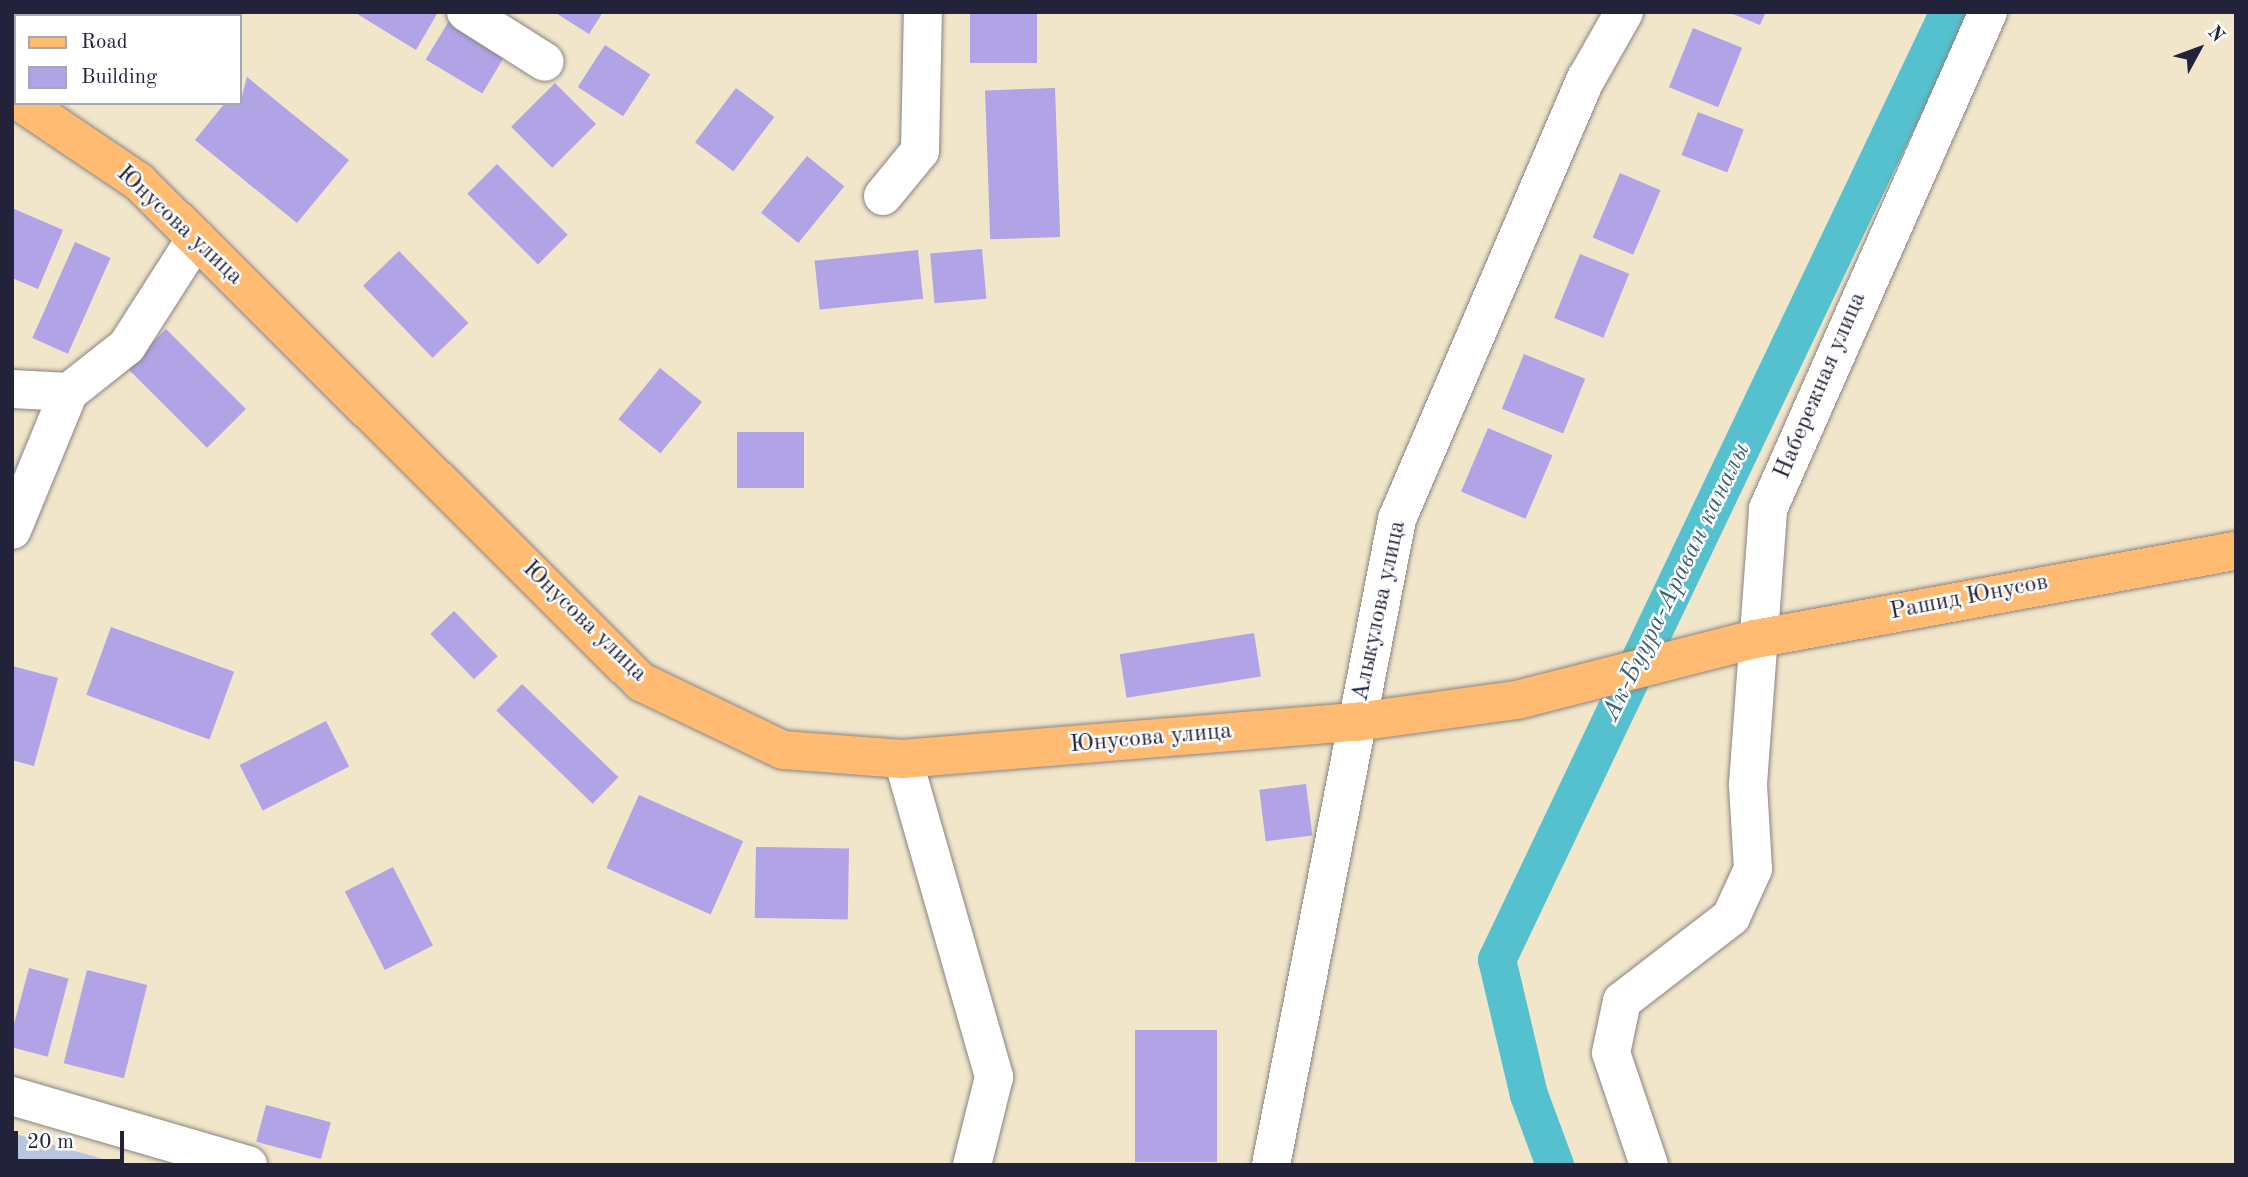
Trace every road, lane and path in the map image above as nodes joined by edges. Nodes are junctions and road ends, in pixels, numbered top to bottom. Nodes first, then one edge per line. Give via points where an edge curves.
1 (467, 12) edge
2 (923, 12) edge
3 (1624, 12) edge
4 (1988, 12) edge
5 (545, 62) dead end
6 (25, 105) edge
7 (883, 196) dead end
8 (196, 238) junction
9 (12, 388) edge
10 (69, 392) junction
11 (12, 530) edge
12 (2236, 551) edge
13 (1755, 639) junction
14 (1704, 653) joint
15 (1356, 722) junction
16 (903, 760) junction
17 (12, 1097) edge
18 (248, 1165) edge
19 (972, 1165) edge
20 (1271, 1165) edge
21 (1649, 1165) edge

1 - 5 street
2 - 7 street via 920,151
3 - 15 street, Алыкулова улица via 1587,79 1397,519
4 - 13 street, Набережная улица via 1768,509
6 - 8 main road, Юнусова улица via 139,182
8 - 10 street via 127,346
8 - 16 main road, Юнусова улица via 641,682 783,750
9 - 10 street
10 - 11 street
12 - 13 main road, Рашид Юнусов
13 - 14 main road, Рашид Юнусов
13 - 21 street, Набережная улица via 1748,784 1754,869 1731,918 1622,1001 1611,1054
14 - 15 main road, Юнусова улица via 1517,700
15 - 16 main road, Юнусова улица
15 - 20 street, Алыкулова улица
16 - 19 street via 994,1077
17 - 18 street

